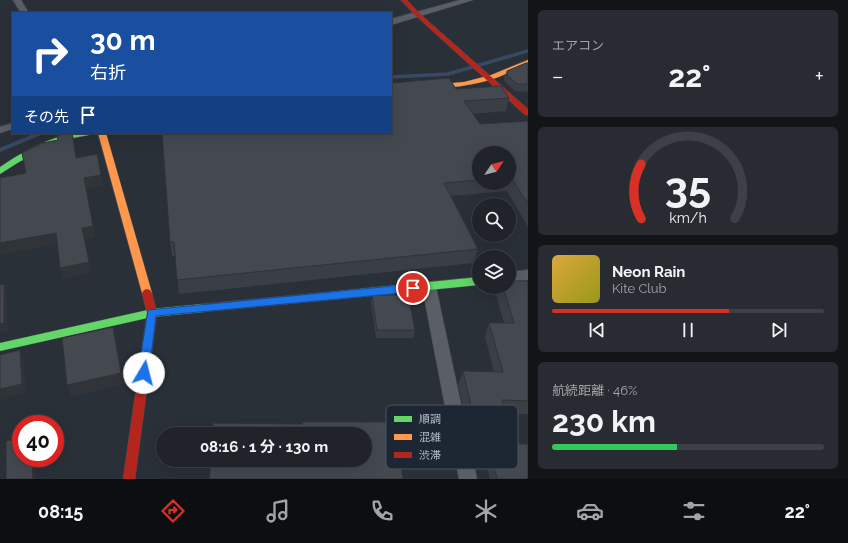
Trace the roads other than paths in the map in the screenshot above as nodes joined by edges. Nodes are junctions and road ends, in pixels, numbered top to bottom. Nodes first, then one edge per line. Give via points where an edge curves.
1 (17, 0) edge
2 (404, 0) edge
3 (469, 0) edge
4 (24, 12) edge
5 (417, 14) junction
6 (392, 22) edge
7 (528, 62) edge
8 (490, 78) junction
9 (392, 87) edge
10 (528, 113) edge
11 (12, 126) edge
12 (0, 130) edge
13 (81, 134) edge
14 (102, 134) edge
15 (0, 170) edge
16 (528, 275) edge
17 (516, 276) edge
18 (472, 282) edge
19 (429, 287) junction
20 (152, 313) junction
21 (0, 347) edge
22 (453, 405) edge
23 (466, 469) edge
24 (129, 479) edge
25 (468, 479) edge

1 - 4 street
2 - 5 street
3 - 5 street
5 - 6 street
5 - 8 street
7 - 8 street
8 - 9 street via 420,88
8 - 10 street
11 - 12 street
13 - 15 street via 60,138
14 - 20 street
16 - 17 street
18 - 19 street
19 - 20 street
19 - 22 street
20 - 21 street
20 - 24 street
23 - 25 street

